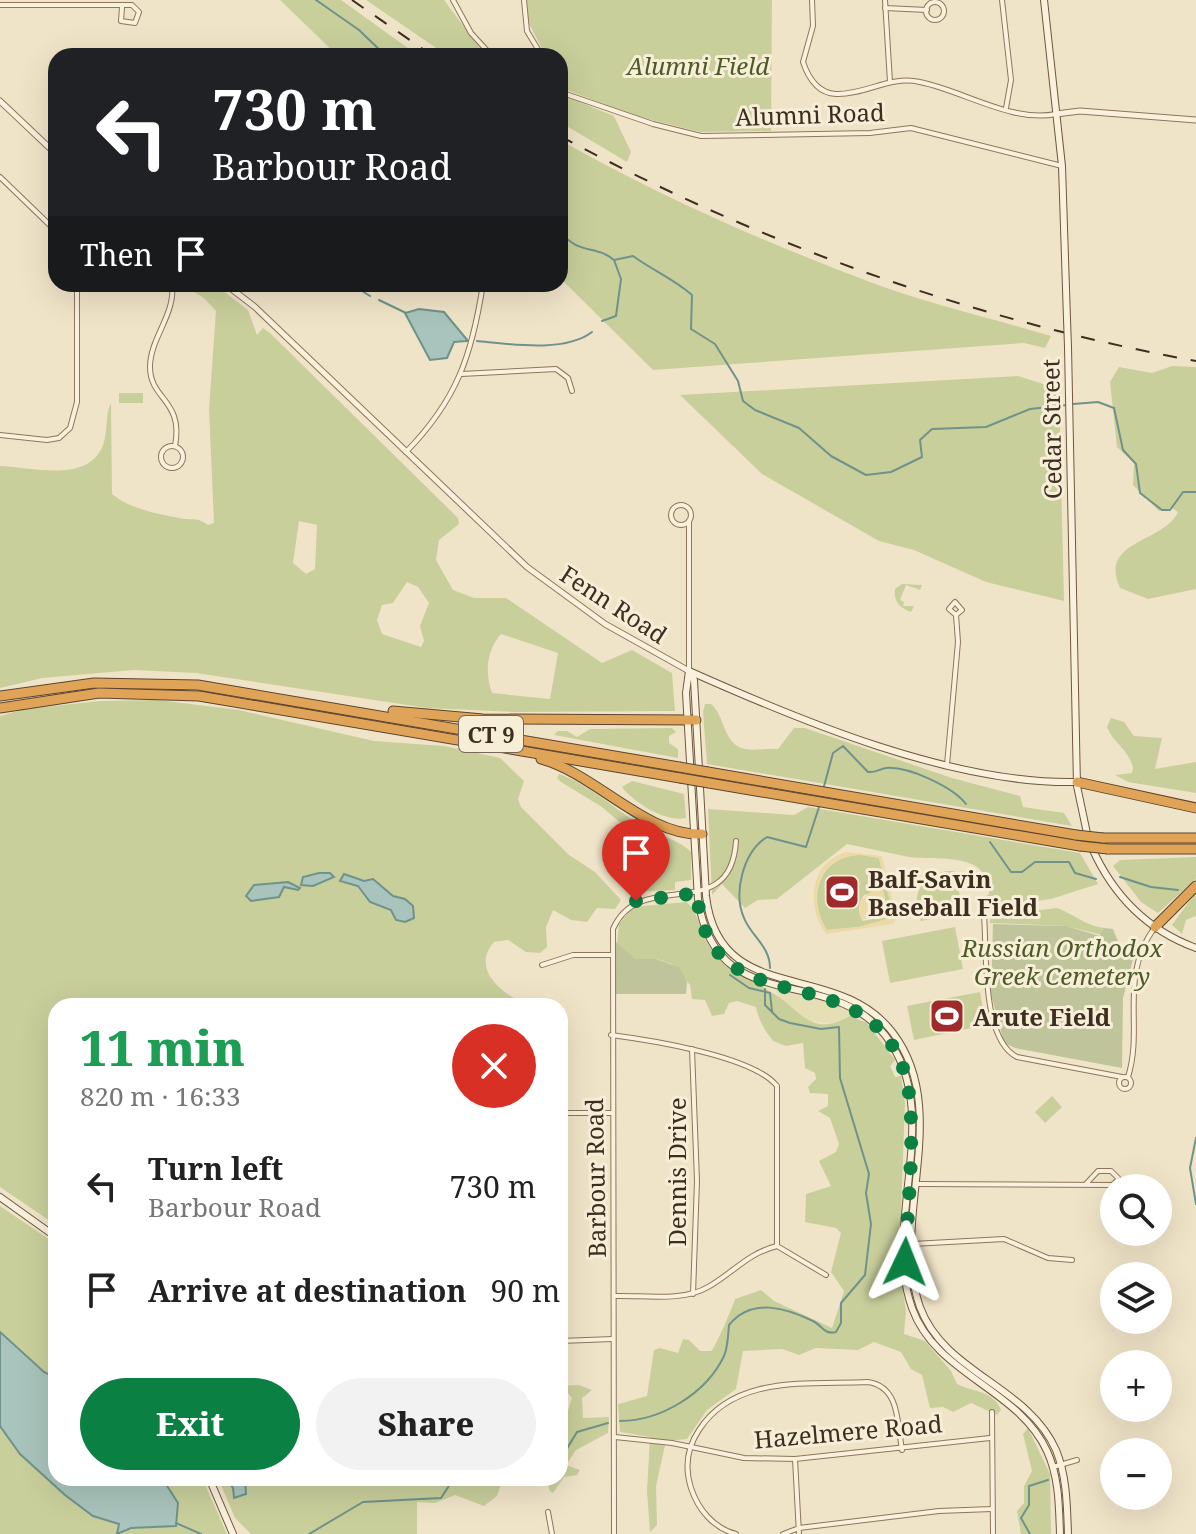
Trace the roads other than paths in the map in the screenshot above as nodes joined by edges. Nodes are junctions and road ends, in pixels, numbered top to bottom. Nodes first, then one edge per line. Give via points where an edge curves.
1 (453, 0) edge
2 (524, 0) edge
3 (812, 0) edge
4 (885, 0) edge
5 (1002, 0) edge
6 (1044, 0) edge
7 (0, 5) edge
8 (122, 7) junction
9 (885, 8) junction
10 (927, 10) junction
11 (485, 48) edge
12 (537, 48) edge
13 (890, 82) junction
14 (568, 95) edge
15 (0, 101) edge
16 (1006, 108) junction
17 (1056, 114) junction
18 (1196, 120) edge
19 (48, 146) edge
20 (1062, 166) junction
21 (0, 177) edge
22 (48, 223) edge
23 (77, 292) edge
24 (172, 292) edge
25 (235, 292) edge
26 (482, 292) edge
27 (461, 374) junction
28 (572, 391) dead end
29 (0, 435) edge
30 (175, 446) junction
31 (406, 452) junction
32 (689, 521) junction
33 (956, 615) dead end
34 (689, 671) junction
35 (0, 696) edge
36 (302, 701) junction
37 (0, 708) edge
38 (692, 720) junction
39 (500, 747) junction
40 (947, 765) junction
41 (709, 777) junction
42 (1077, 782) junction
43 (835, 799) junction
44 (1196, 808) edge
45 (698, 835) junction
46 (1196, 838) edge
47 (736, 841) dead end
48 (1196, 849) edge
49 (1196, 886) edge
50 (705, 890) junction
51 (697, 893) junction
52 (984, 915) dead end
53 (1155, 927) junction
54 (1196, 948) edge
55 (612, 955) junction
56 (542, 965) dead end
57 (748, 972) junction
58 (611, 1035) junction
59 (692, 1049) junction
60 (568, 1113) edge
61 (612, 1113) junction
62 (912, 1184) junction
63 (1085, 1185) junction
64 (0, 1197) edge
65 (48, 1231) edge
66 (910, 1244) junction
67 (777, 1246) junction
68 (1072, 1260) dead end
69 (826, 1275) dead end
70 (693, 1294) junction
71 (614, 1296) junction
72 (613, 1339) junction
73 (568, 1341) edge
74 (992, 1412) dead end
75 (615, 1437) junction
76 (990, 1438) junction
77 (688, 1447) junction
78 (902, 1450) junction
79 (795, 1459) junction
80 (1077, 1460) dead end
81 (1057, 1466) junction
82 (212, 1486) edge
83 (992, 1509) junction
84 (548, 1512) dead end
85 (799, 1531) edge
86 (233, 1534) edge
87 (552, 1534) edge
88 (614, 1534) edge
89 (736, 1534) edge
90 (783, 1534) edge
91 (993, 1534) edge
92 (1060, 1534) edge
93 (1068, 1534) edge

1 - 11 street
2 - 12 street via 527,31
3 - 13 street via 813,26 803,62 814,84 836,94
4 - 9 street
5 - 16 street via 1011,80
6 - 17 main road, Cedar Street
7 - 8 street
8 - 8 street via 137,9 135,23 121,21
9 - 10 street
9 - 13 street
10 - 10 street via 934,19 944,12 937,2
13 - 16 street via 917,81
14 - 20 street, Alumni Road via 701,136 911,128
15 - 19 street
16 - 17 street via 1034,116
17 - 18 street via 1080,111
17 - 20 main road, Cedar Street
20 - 42 main road, Cedar Street, bridge
21 - 22 street
23 - 29 street via 77,402 70,428 47,440
24 - 30 street via 150,369 177,420
25 - 31 street, Fenn Road
26 - 27 street
27 - 28 street via 556,369 568,378
27 - 31 street via 443,411
30 - 30 street via 161,455 169,468 183,458
31 - 34 street, Fenn Road via 533,572 605,624
32 - 32 street via 688,507 674,508 674,522
32 - 34 street
33 - 40 street
34 - 38 main road
34 - 40 main road, Fenn Road via 785,711
35 - 36 highway, CT 9 via 64,685 147,681
36 - 38 highway via 474,719
36 - 41 highway, CT 9, bridge via 679,767
37 - 39 highway, CT 9 via 99,693 185,694
38 - 45 main road
39 - 41 highway, CT 9, bridge via 680,778
39 - 45 highway via 572,770 649,819
40 - 42 main road, Fenn Road via 1012,781
41 - 43 highway, CT 9
42 - 44 highway
42 - 53 main road, Cedar Street via 1081,816 1095,855 1118,892
43 - 46 highway, CT 9, bridge via 1103,838
43 - 48 highway, CT 9, bridge via 1080,846
45 - 50 main road
45 - 51 main road
47 - 50 street via 724,874
49 - 53 highway
50 - 51 street, Barbour Road
50 - 57 main road via 719,938
51 - 55 street, Barbour Road via 631,905 613,929
51 - 57 main road via 712,942 729,962
52 - 53 street via 989,994 1004,1048 1018,1057 1125,1077 1134,977
53 - 54 main road, Cedar Street
55 - 56 street via 573,955
55 - 58 street, Barbour Road
57 - 62 main road via 856,1010 895,1050 910,1095
58 - 59 street
58 - 61 street, Barbour Road
59 - 67 street via 768,1075 777,1086
59 - 70 street, Dennis Drive via 697,1181
60 - 61 street
61 - 71 street, Barbour Road
62 - 63 street
62 - 66 main road
63 - 63 street via 1112,1185 1119,1179 1111,1171 1098,1171
64 - 65 main road
66 - 68 street via 1007,1239 1048,1258
66 - 81 main road via 914,1285 928,1324 950,1352 1039,1423
67 - 69 street
67 - 70 street via 756,1251
70 - 71 street
71 - 72 street, Barbour Road
72 - 73 street
72 - 75 street, Barbour Road
74 - 76 street
75 - 77 street, Hazelmere Road
75 - 88 street, Barbour Road
76 - 78 street, Hazelmere Road
76 - 83 street
77 - 78 street via 725,1400 752,1389 868,1382 883,1384 892,1395
77 - 79 street, Hazelmere Road via 744,1458
77 - 89 street via 687,1475 695,1500 710,1521
78 - 79 street, Hazelmere Road
79 - 85 street
80 - 81 street
81 - 92 main road
81 - 93 main road
82 - 86 main road
83 - 85 street via 939,1511
83 - 91 street
84 - 87 street
85 - 90 street

